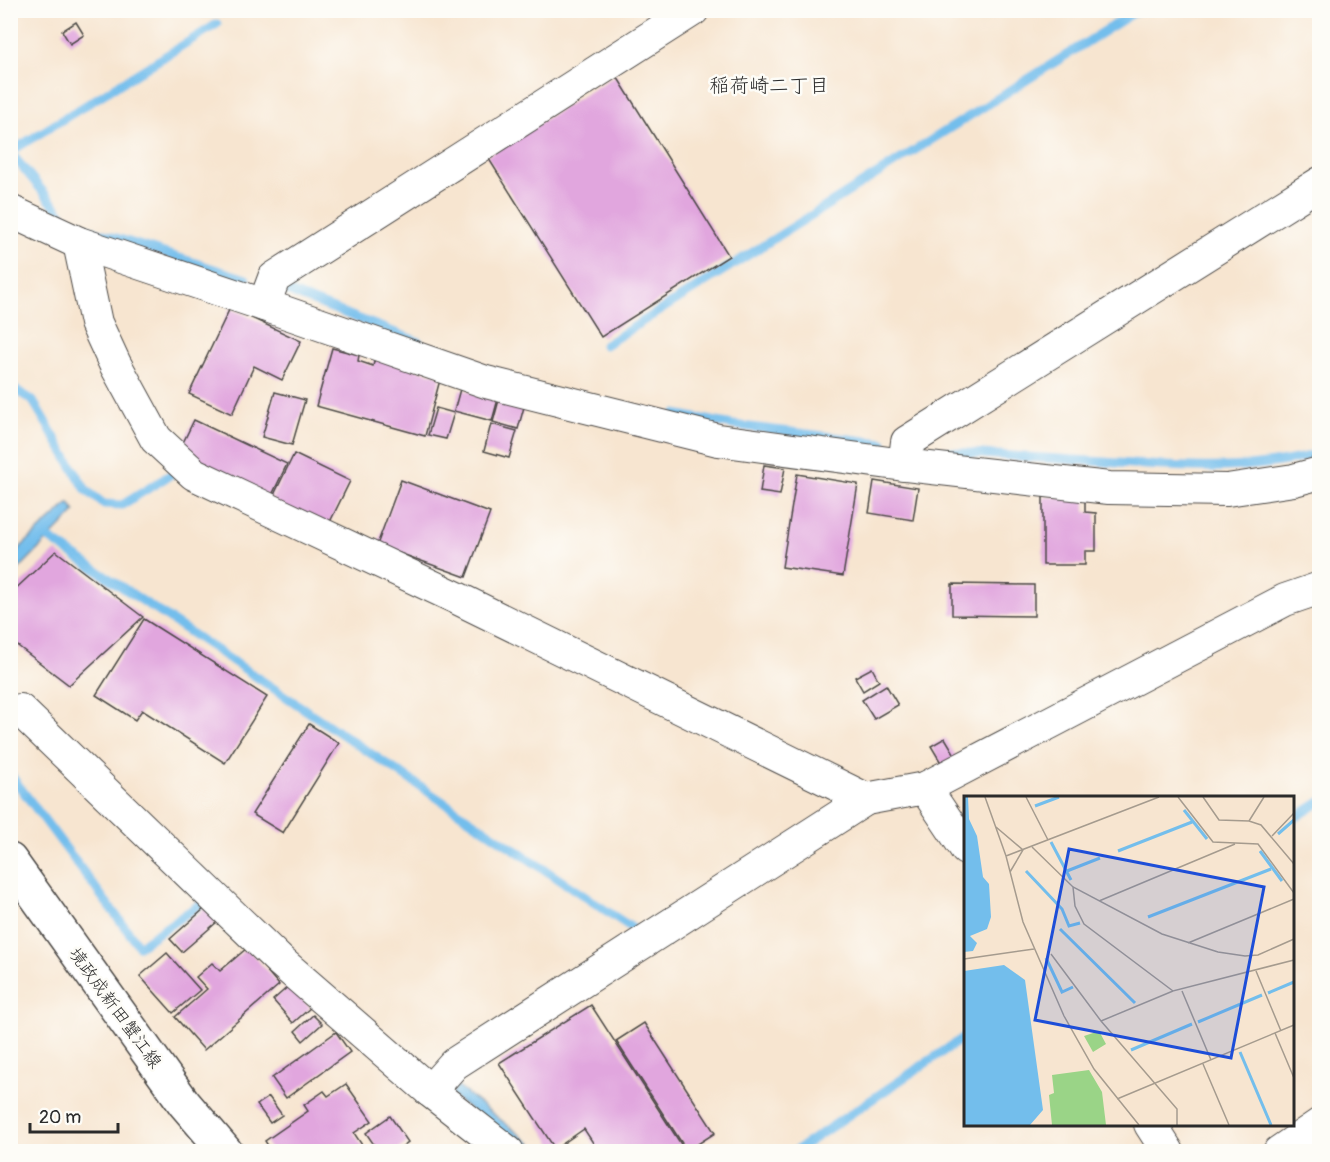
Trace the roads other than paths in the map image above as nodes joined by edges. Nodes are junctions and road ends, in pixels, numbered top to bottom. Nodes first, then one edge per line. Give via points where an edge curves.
1 (693, 10) edge
2 (1320, 183) edge
3 (10, 211) edge
4 (79, 243) junction
5 (264, 304) junction
6 (904, 465) junction
7 (1320, 473) edge
8 (1320, 588) edge
9 (20, 710) dead end
10 (925, 788) junction
11 (866, 799) junction
12 (964, 846) edge
13 (10, 860) edge
14 (430, 1091) junction
15 (1320, 1124) edge
16 (1151, 1126) edge
17 (226, 1152) edge
18 (508, 1152) edge
19 (1168, 1152) edge
20 (1279, 1152) edge

1 - 5 street via 274,278
2 - 6 street via 907,442
3 - 4 street
4 - 5 street
4 - 11 street via 96,323 115,364 156,439 194,474
5 - 6 street via 486,382 660,426 718,440
6 - 7 street via 1109,488 1227,490
8 - 10 street via 1285,600
9 - 14 street via 279,960
10 - 11 street
10 - 12 street
11 - 14 street via 454,1064
13 - 17 main road, 境政成新田蟹江線 via 184,1103
14 - 18 street
15 - 20 street
16 - 19 street

